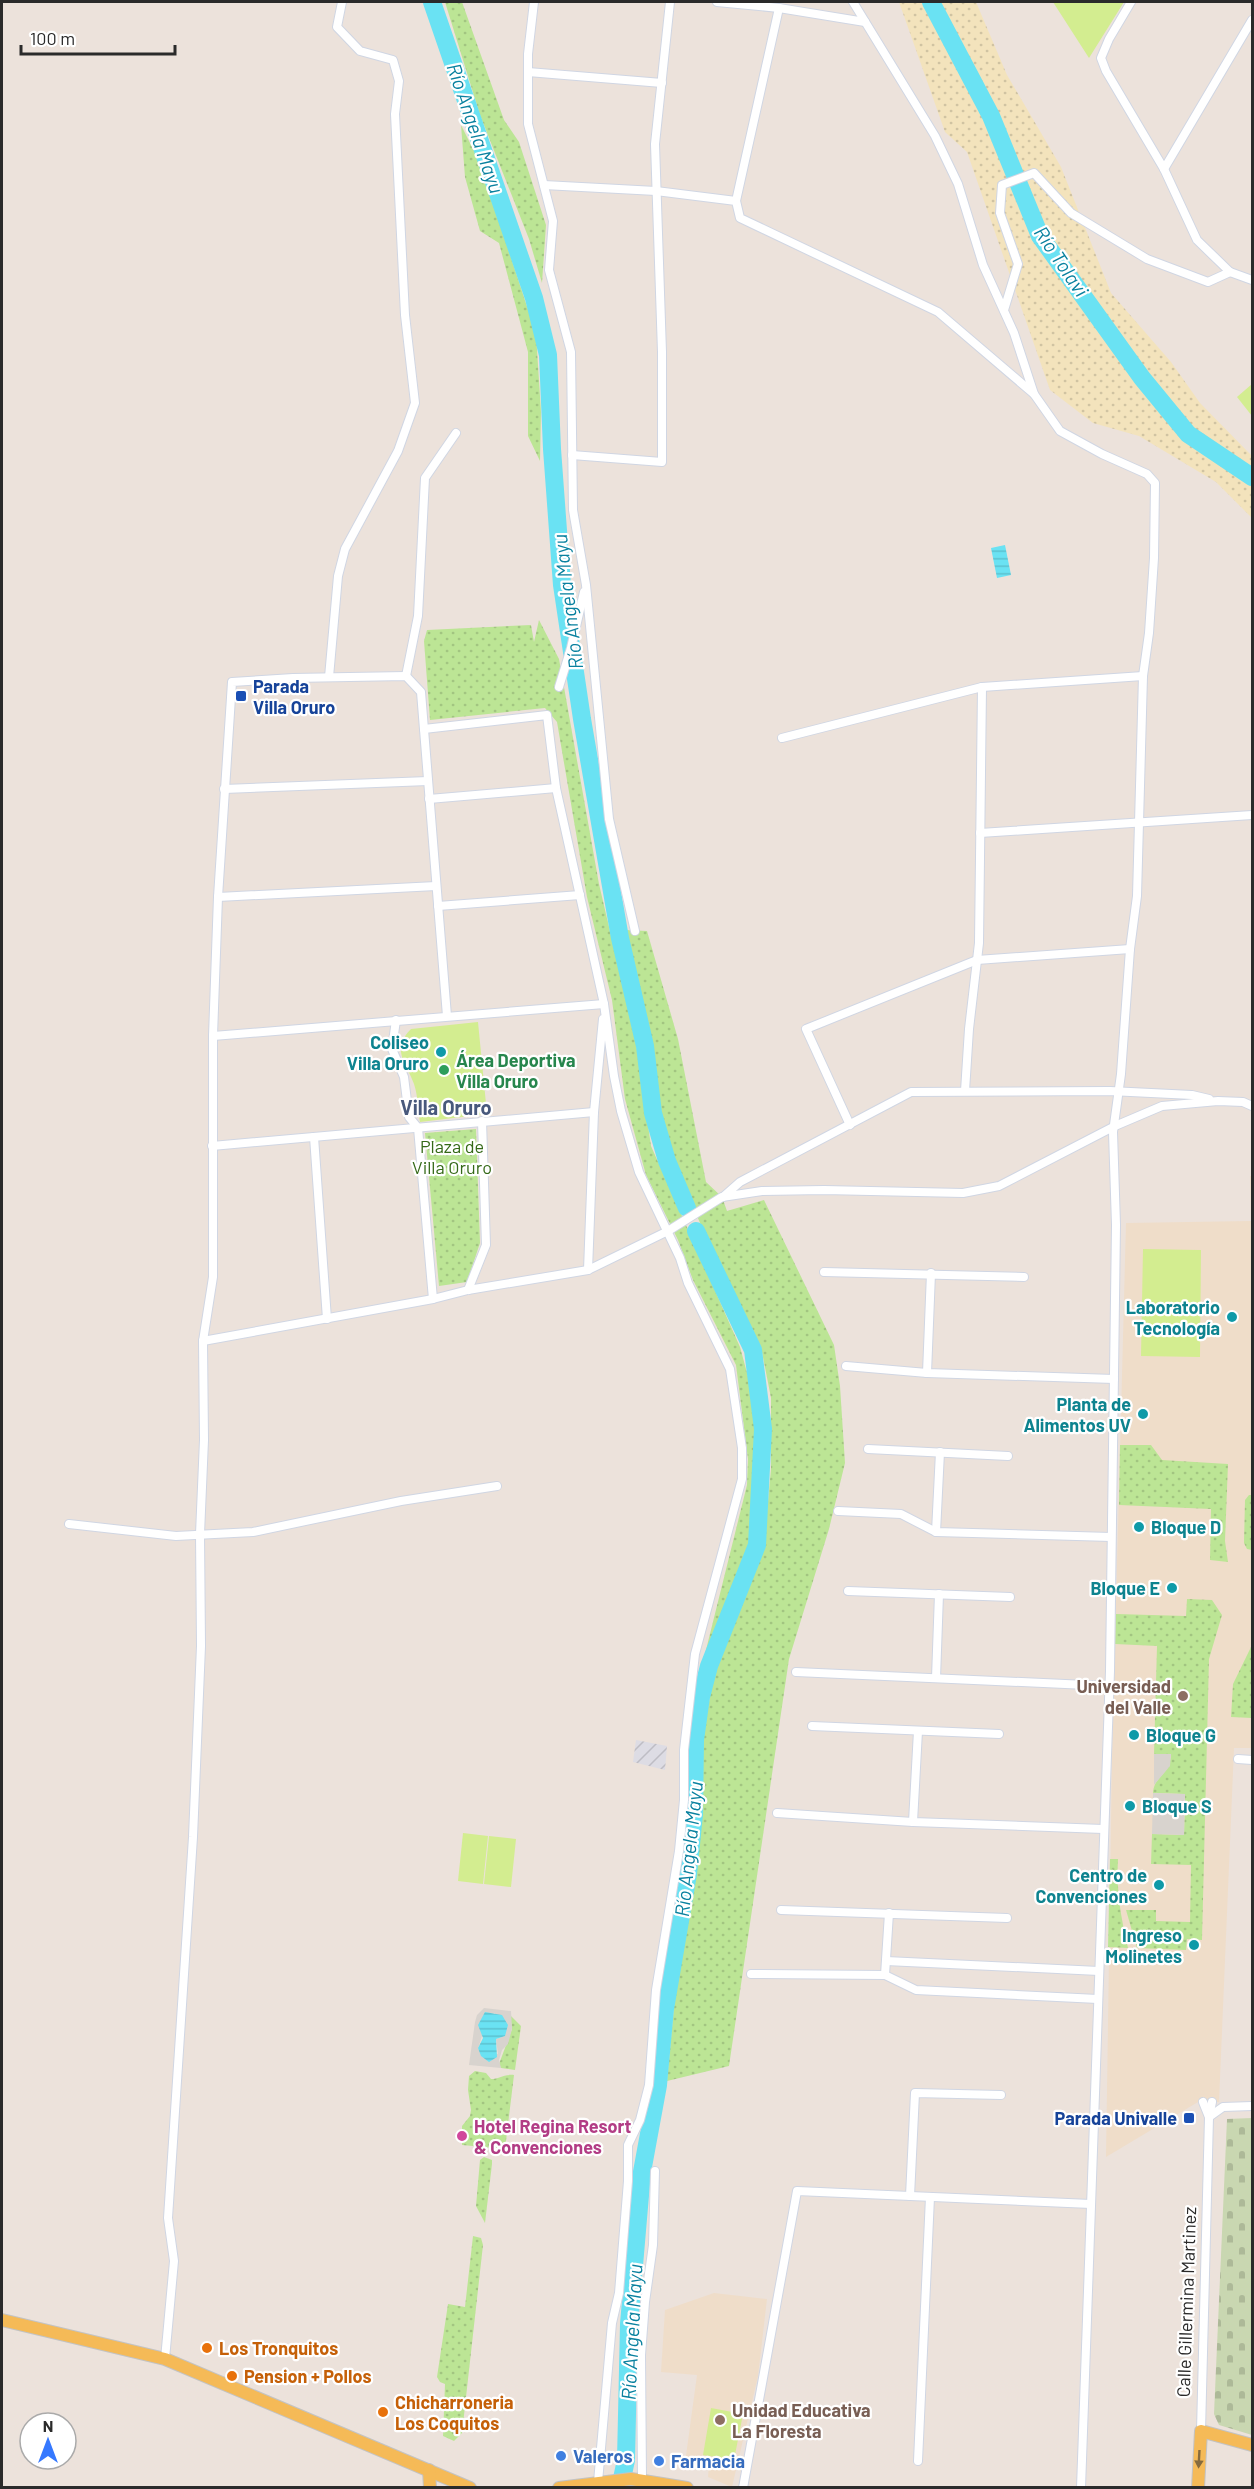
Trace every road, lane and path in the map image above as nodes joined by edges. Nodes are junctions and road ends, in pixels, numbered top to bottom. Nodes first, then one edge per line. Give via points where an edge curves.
1 (342, 2) edge
2 (534, 2) edge
3 (670, 2) edge
4 (717, 2) edge
5 (853, 2) edge
6 (1131, 2) edge
7 (779, 8) junction
8 (1252, 20) edge
9 (866, 22) junction
10 (528, 72) junction
11 (662, 83) junction
12 (1164, 169) junction
13 (544, 185) junction
14 (657, 191) junction
15 (736, 201) junction
16 (1230, 272) junction
17 (1252, 280) edge
18 (1004, 310) junction
19 (1034, 394) junction
20 (456, 433) dead end
21 (572, 455) junction
22 (585, 585) junction
23 (406, 676) junction
24 (1143, 676) junction
25 (329, 677) junction
26 (559, 687) dead end
27 (982, 687) junction
28 (424, 729) junction
29 (782, 738) dead end
30 (428, 781) junction
31 (556, 788) junction
32 (224, 789) junction
33 (429, 799) junction
34 (1252, 816) edge
35 (1139, 824) junction
36 (980, 832) junction
37 (436, 886) junction
38 (580, 895) junction
39 (218, 897) junction
40 (438, 906) junction
41 (635, 931) dead end
42 (1130, 949) junction
43 (977, 960) junction
44 (604, 1004) junction
45 (447, 1016) junction
46 (396, 1020) junction
47 (213, 1036) junction
48 (965, 1091) junction
49 (1119, 1091) junction
50 (1218, 1101) junction
51 (1252, 1106) edge
52 (594, 1112) junction
53 (482, 1121) junction
54 (850, 1125) junction
55 (1114, 1126) junction
56 (418, 1128) junction
57 (315, 1137) junction
58 (212, 1146) junction
59 (722, 1197) junction
60 (668, 1231) junction
61 (588, 1270) junction
62 (824, 1272) dead end
63 (931, 1273) junction
64 (1024, 1277) dead end
65 (468, 1290) junction
66 (433, 1299) junction
67 (327, 1319) junction
68 (203, 1341) junction
69 (846, 1366) dead end
70 (927, 1373) junction
71 (1114, 1379) junction
72 (868, 1449) dead end
73 (940, 1452) junction
74 (1008, 1456) dead end
75 (497, 1486) dead end
76 (838, 1511) dead end
77 (69, 1524) dead end
78 (936, 1532) junction
79 (200, 1534) junction
80 (1112, 1538) junction
81 (848, 1591) dead end
82 (939, 1594) junction
83 (1010, 1597) dead end
84 (796, 1672) dead end
85 (936, 1678) junction
86 (1109, 1686) junction
87 (812, 1726) dead end
88 (918, 1731) junction
89 (999, 1734) dead end
90 (1238, 1759) dead end
91 (1252, 1760) edge
92 (777, 1813) dead end
93 (913, 1822) junction
94 (1103, 1828) junction
95 (781, 1910) dead end
96 (889, 1913) junction
97 (1006, 1918) dead end
98 (885, 1960) junction
99 (1099, 1971) junction
100 (751, 1974) dead end
101 (885, 1975) junction
102 (1098, 1999) junction
103 (1001, 2095) dead end
104 (1208, 2102) dead end
105 (1252, 2106) edge
106 (1209, 2116) junction
107 (655, 2171) dead end
108 (910, 2196) junction
109 (930, 2197) junction
110 (1091, 2204) junction
111 (2, 2320) edge
112 (165, 2359) junction
113 (1201, 2431) junction
114 (1252, 2445) edge
115 (918, 2461) dead end
116 (429, 2470) junction
117 (637, 2480) junction
118 (598, 2482) junction
119 (430, 2487) edge
120 (470, 2487) edge
121 (566, 2487) edge
122 (687, 2487) edge
123 (743, 2487) edge
124 (1081, 2487) edge
125 (1198, 2487) edge

1 - 25 street via 337,27 360,51 393,60 399,81 394,114 397,182 415,403 398,451 345,549 338,576
2 - 10 street
3 - 11 street
4 - 7 street
5 - 9 street
6 - 12 street via 1101,58
7 - 9 street
7 - 15 street
8 - 12 street
9 - 18 street via 935,136 958,184 983,265
10 - 11 street
10 - 13 street via 528,124
11 - 14 street via 655,144
12 - 16 street via 1197,240
13 - 14 street
13 - 21 street via 553,221 549,270 571,352
14 - 15 street
14 - 21 street via 662,462
15 - 19 street via 740,218 938,312
16 - 17 street
16 - 18 street via 1208,282 1147,259 1071,213 1034,173 1002,185 1000,213 1018,264
18 - 19 street
19 - 24 street via 1060,431 1147,474 1155,483 1154,558
20 - 23 street via 425,478 418,616
21 - 22 street via 573,510
22 - 26 street
22 - 41 street via 609,819
23 - 25 street
23 - 28 street via 421,692
24 - 27 street
24 - 35 street
25 - 32 street via 232,682
27 - 29 street
27 - 36 street
28 - 30 street
28 - 31 street via 547,715
30 - 32 street
30 - 33 street
31 - 33 street
31 - 38 street
32 - 39 street
33 - 37 street
34 - 35 street
35 - 36 street
35 - 42 street via 1137,896
36 - 43 street
37 - 39 street
37 - 40 street
38 - 40 street
38 - 44 street
39 - 47 street
40 - 45 street
42 - 43 street
42 - 49 street
43 - 48 street
43 - 54 street via 806,1029
44 - 45 street
44 - 52 street
44 - 60 street via 614,1076 639,1172
45 - 46 street
46 - 47 street
46 - 56 street via 392,1048 404,1077 409,1117
47 - 58 street
48 - 49 street
48 - 54 street via 911,1092
49 - 50 street via 1192,1095
49 - 55 street
50 - 51 street
50 - 55 street via 1162,1106
52 - 53 street
52 - 61 street
53 - 56 street
53 - 65 street via 486,1245
54 - 59 street via 740,1182
55 - 59 street via 999,1186 963,1193 762,1191
55 - 71 street
56 - 57 street
56 - 66 street
57 - 58 street
57 - 67 street
58 - 68 street via 213,1276
59 - 60 street
60 - 61 street
60 - 118 street via 688,1283 730,1369 742,1448 742,1479 695,1653 684,1750 679,1851 656,1990 649,2085 628,2145 619,2293 612,2323
61 - 65 street
62 - 63 street
63 - 64 street
63 - 70 street
65 - 66 street
66 - 67 street
67 - 68 street
68 - 79 street
69 - 70 street
70 - 71 street
71 - 80 street
72 - 73 street
73 - 74 street
73 - 78 street
75 - 79 street via 401,1501 253,1532
76 - 78 street via 900,1514
77 - 79 street via 176,1536
78 - 80 street
79 - 112 street via 201,1658 168,2218 174,2261
80 - 86 street
81 - 82 street
82 - 83 street
82 - 85 street
84 - 85 street
85 - 86 street
86 - 94 street
87 - 88 street
88 - 89 street
88 - 93 street
90 - 91 street
92 - 93 street
93 - 94 street
94 - 99 street
95 - 96 street
96 - 97 street
96 - 98 street
98 - 99 street
98 - 101 street
99 - 102 street
100 - 101 street
101 - 102 street via 916,1990
102 - 110 street
103 - 108 street via 915,2093
104 - 106 street, Calle Gillermina Martinez
105 - 106 street via 1223,2107
106 - 113 street, Calle Gillermina Martinez
107 - 117 street via 653,2245 641,2355
108 - 109 street
108 - 123 street via 797,2191
109 - 110 street
109 - 115 street
110 - 124 street
111 - 112 main road
112 - 116 main road
113 - 114 main road
113 -> 125 main road, Calle Gillermina Martinez
116 - 119 main road
116 - 120 main road
117 - 118 main road
117 - 122 main road
118 - 121 main road

